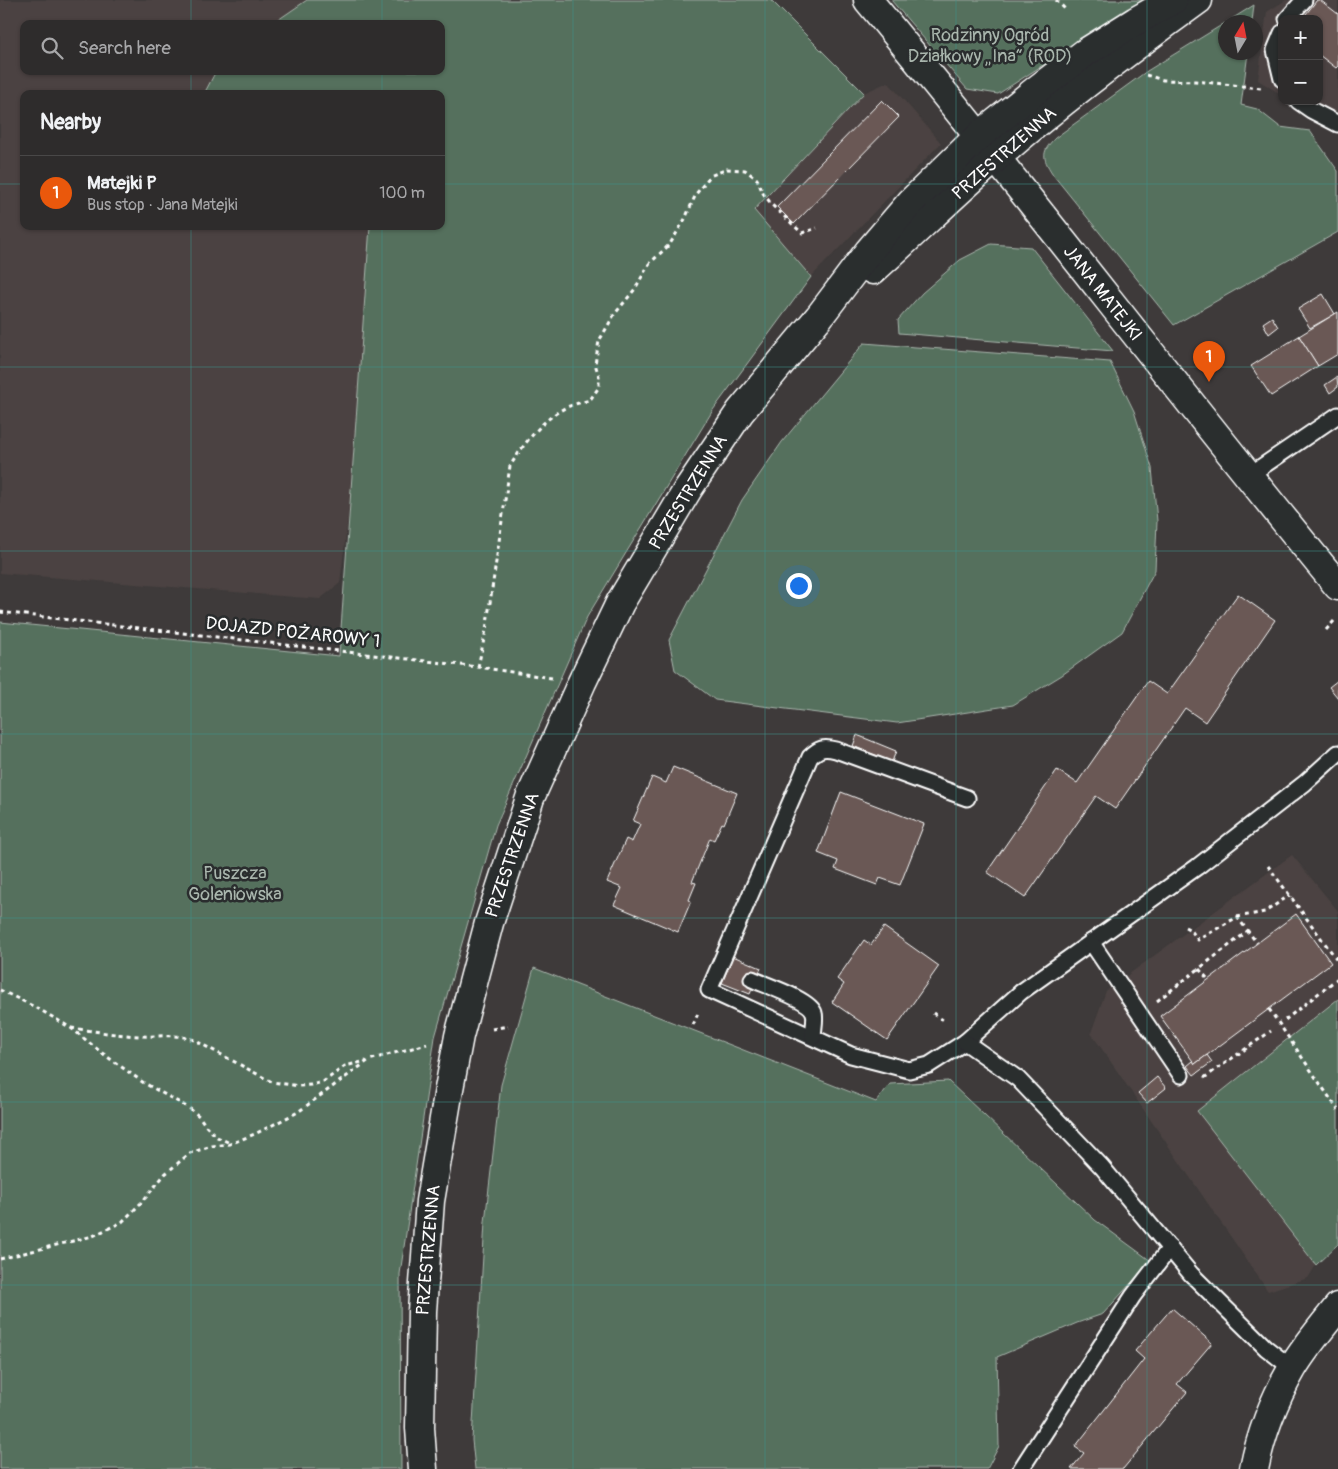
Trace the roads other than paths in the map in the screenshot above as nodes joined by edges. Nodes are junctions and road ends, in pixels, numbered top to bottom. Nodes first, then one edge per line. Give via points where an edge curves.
1 (868, 0) edge
2 (1173, 0) edge
3 (1198, 0) edge
4 (1304, 0) edge
5 (1291, 15) edge
6 (1278, 43) edge
7 (1278, 62) edge
8 (1304, 105) edge
9 (1338, 124) edge
10 (979, 136) junction
11 (996, 158) junction
12 (819, 317) junction
13 (1338, 415) edge
14 (1248, 476) junction
15 (1338, 586) edge
16 (1338, 753) edge
17 (967, 798) dead end
18 (1091, 942) junction
19 (752, 979) dead end
20 (813, 1037) junction
21 (965, 1042) junction
22 (1182, 1075) road end
23 (1170, 1248) junction
24 (1338, 1307) edge
25 (1293, 1369) junction
26 (423, 1469) edge
27 (1021, 1469) edge
28 (1254, 1469) edge

1 - 10 street, JANA MATEJKI
2 - 10 street, PRZESTRZENNA via 1085,53
3 - 11 street, PRZESTRZENNA via 1052,110
4 - 5 lane
6 - 7 lane via 1275,50
8 - 9 lane
10 - 11 street, JANA MATEJKI
10 - 12 street, PRZESTRZENNA via 911,202
11 - 12 street, PRZESTRZENNA
11 - 14 street, JANA MATEJKI
12 - 26 street, PRZESTRZENNA via 740,412 688,488 620,602 530,798 489,923 459,1036 430,1201 422,1302 420,1428
13 - 14 lane
14 - 15 street, JANA MATEJKI
16 - 18 lane via 1305,783 1197,867
17 - 20 lane via 827,747 810,757 709,990
18 - 21 lane via 1021,992
18 - 22 lane
19 - 20 lane via 810,1006 814,1014
20 - 21 lane via 851,1055 909,1070 929,1065
21 - 23 lane via 1018,1079 1102,1167
23 - 25 lane via 1191,1274 1266,1348
23 - 27 lane via 1134,1296
24 - 25 street
25 - 28 street via 1272,1410

